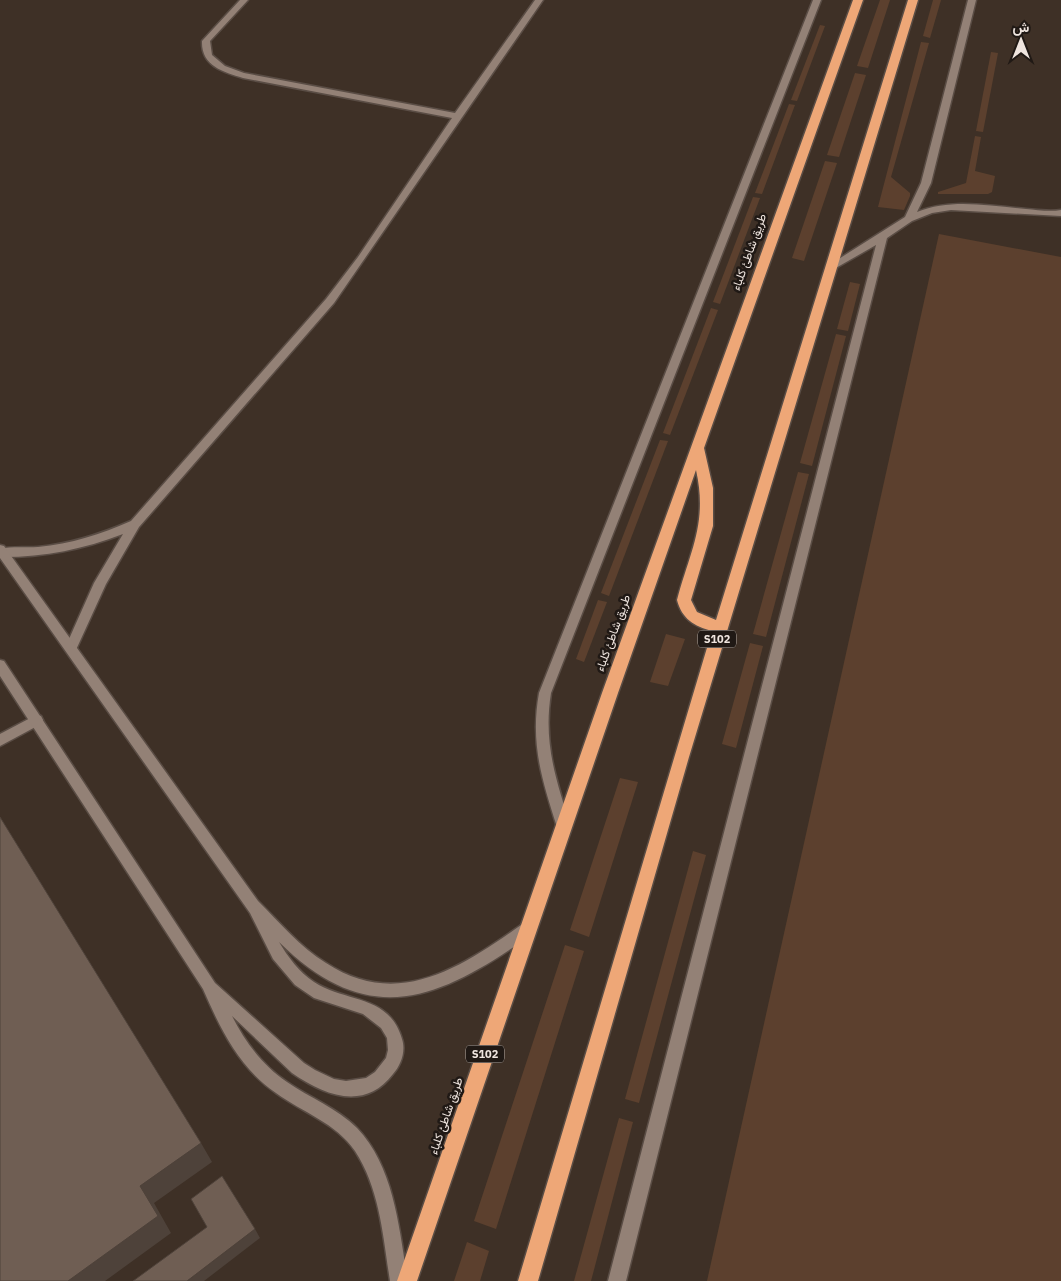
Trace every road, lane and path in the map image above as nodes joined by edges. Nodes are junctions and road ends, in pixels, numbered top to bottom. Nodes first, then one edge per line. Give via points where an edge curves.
1 (244, 0) edge
2 (539, 0) edge
3 (817, 0) edge
4 (858, 0) edge
5 (914, 0) edge
6 (972, 0) edge
7 (457, 116) junction
8 (1061, 213) edge
9 (909, 219) junction
10 (883, 237) junction
11 (831, 267) junction
12 (698, 449) junction
13 (135, 524) junction
14 (2, 551) edge
15 (720, 628) junction
16 (71, 648) junction
17 (0, 666) edge
18 (36, 720) junction
19 (0, 740) edge
20 (564, 827) junction
21 (253, 906) junction
22 (529, 928) junction
23 (208, 984) junction
24 (399, 1281) edge
25 (407, 1281) edge
26 (528, 1281) edge
27 (617, 1281) edge

1 - 7 street via 206,41 204,50 216,66 243,75
2 - 7 street
3 - 20 street via 545,693 539,727 540,744
4 - 12 highway, طريق شاطئ كلباء / S102
5 - 11 highway, S102
6 - 9 street via 928,174
7 - 13 street via 362,259 330,300
8 - 9 street via 951,207 930,210
9 - 10 street
10 - 11 street
10 - 27 street
11 - 15 highway, S102
12 - 15 highway via 708,509 701,551 684,600 690,615
12 - 20 highway, طريق شاطئ كلباء / S102
13 - 14 street via 71,548 25,553
13 - 16 street via 100,583
14 - 16 street
15 - 26 highway, S102
16 - 21 street
17 - 18 street
18 - 19 street
18 - 23 street
20 - 22 highway, طريق شاطئ كلباء / S102
21 - 22 street via 329,974 371,989 394,991 438,984 460,974
21 - 23 street via 273,947 296,976 329,997 363,1006 388,1022 396,1048 393,1062 385,1075 360,1090 326,1085 298,1068
22 - 25 highway, طريق شاطئ كلباء / S102
23 - 24 street via 229,1030 260,1070 281,1087 343,1125 372,1163 381,1187

